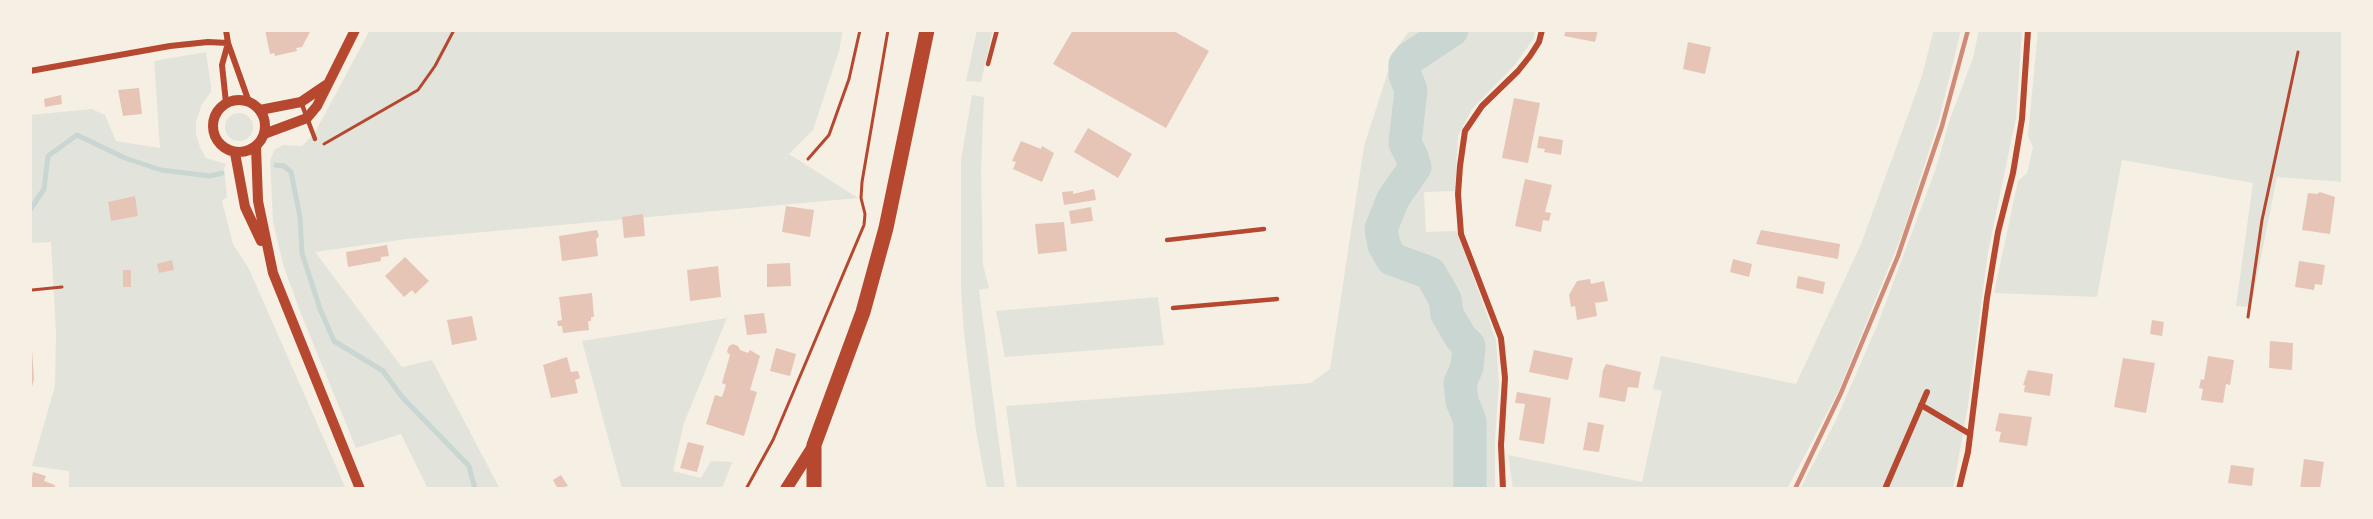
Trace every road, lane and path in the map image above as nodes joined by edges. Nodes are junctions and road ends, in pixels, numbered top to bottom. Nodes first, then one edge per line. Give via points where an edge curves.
1 (226, 30) edge
2 (356, 30) edge
3 (454, 30) edge
4 (860, 30) edge
5 (888, 30) edge
6 (927, 30) edge
7 (997, 30) edge
8 (1542, 30) edge
9 (2028, 30) edge
10 (228, 43) junction
11 (2298, 52) dead end
12 (988, 64) dead end
13 (30, 71) edge
14 (329, 83) junction
15 (249, 102) junction
16 (301, 102) junction
17 (226, 103) junction
18 (260, 110) junction
19 (307, 118) junction
20 (264, 134) junction
21 (315, 139) dead end
22 (256, 147) junction
23 (317, 148) dead end
24 (235, 153) junction
25 (808, 159) dead end
26 (1264, 229) dead end
27 (1167, 240) dead end
28 (267, 253) junction
29 (62, 287) dead end
30 (32, 290) dead end
31 (1277, 299) dead end
32 (1173, 308) dead end
33 (2248, 317) dead end
34 (1927, 392) dead end
35 (1921, 405) junction
36 (1970, 434) junction
37 (814, 445) junction
38 (360, 489) edge
39 (746, 489) edge
40 (786, 489) edge
41 (814, 489) edge
42 (1503, 489) edge
43 (1885, 489) edge
44 (1959, 489) edge

1 - 10 street
2 - 14 street
3 - 23 path via 418,90
4 - 25 path via 849,79 829,135
5 - 39 path via 862,182 864,225 778,430
6 - 37 main road via 905,143 863,312
7 - 12 lane
8 - 42 street via 1524,64 1482,106 1465,131 1460,166 1461,234 1501,338 1505,378
9 - 36 street via 2022,119 1997,236
10 - 13 street via 170,46
10 - 15 street
10 - 17 street via 222,65
11 - 33 path via 2262,220
14 - 16 street
14 - 19 street
15 - 17 street
15 - 18 street
16 - 18 street
16 - 19 lane
17 - 24 street via 213,120 213,135 222,147
18 - 20 street
19 - 20 street
19 - 21 lane
20 - 22 street
22 - 24 street
22 - 28 street via 258,201
24 - 28 street via 245,207
26 - 27 lane
28 - 38 street
29 - 30 path
31 - 32 lane
34 - 35 street
35 - 36 street
35 - 43 street
36 - 44 street
37 - 40 main road
37 - 41 main road

